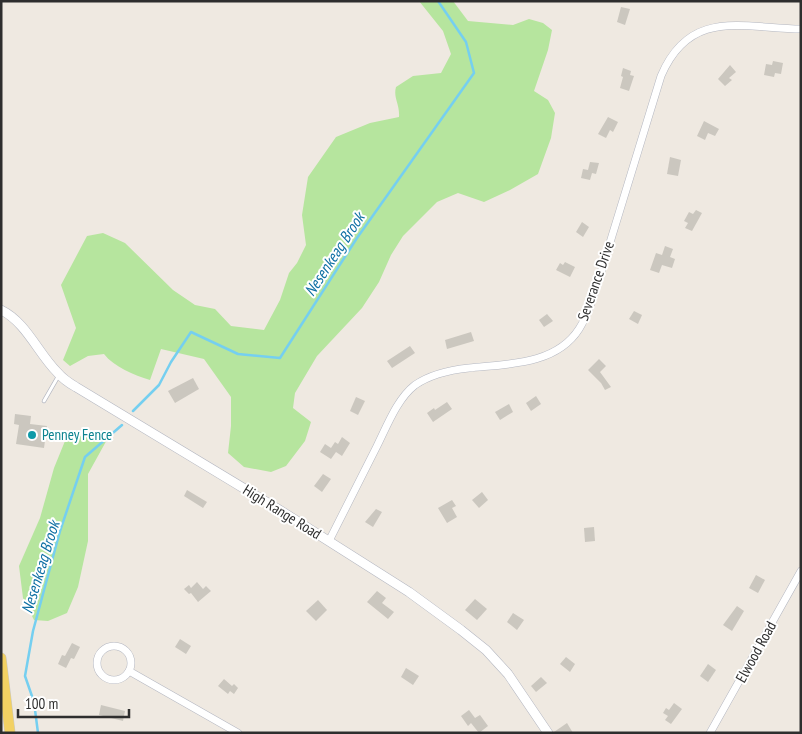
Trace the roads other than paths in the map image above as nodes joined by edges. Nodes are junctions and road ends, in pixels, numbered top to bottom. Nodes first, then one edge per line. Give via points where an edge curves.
1 (801, 29) edge
2 (1, 310) edge
3 (59, 375) junction
4 (44, 401) dead end
5 (329, 541) junction
6 (801, 571) edge
7 (1, 658) edge
8 (129, 671) junction
9 (10, 733) edge
10 (238, 733) edge
11 (548, 733) edge
12 (710, 733) edge

1 - 5 street, Severance Drive via 727,25 701,31 681,44 660,76 593,298 579,330 568,343 545,356 444,372 413,387 392,418
2 - 3 street, High Range Road via 20,326
3 - 4 lane
3 - 5 street, High Range Road via 85,394
5 - 11 street, High Range Road via 409,592 486,650 508,674
6 - 12 street, Elwood Road
7 - 9 main road
8 - 8 street via 131,660 126,651 116,646 101,652 98,668 105,677 116,680
8 - 10 street

